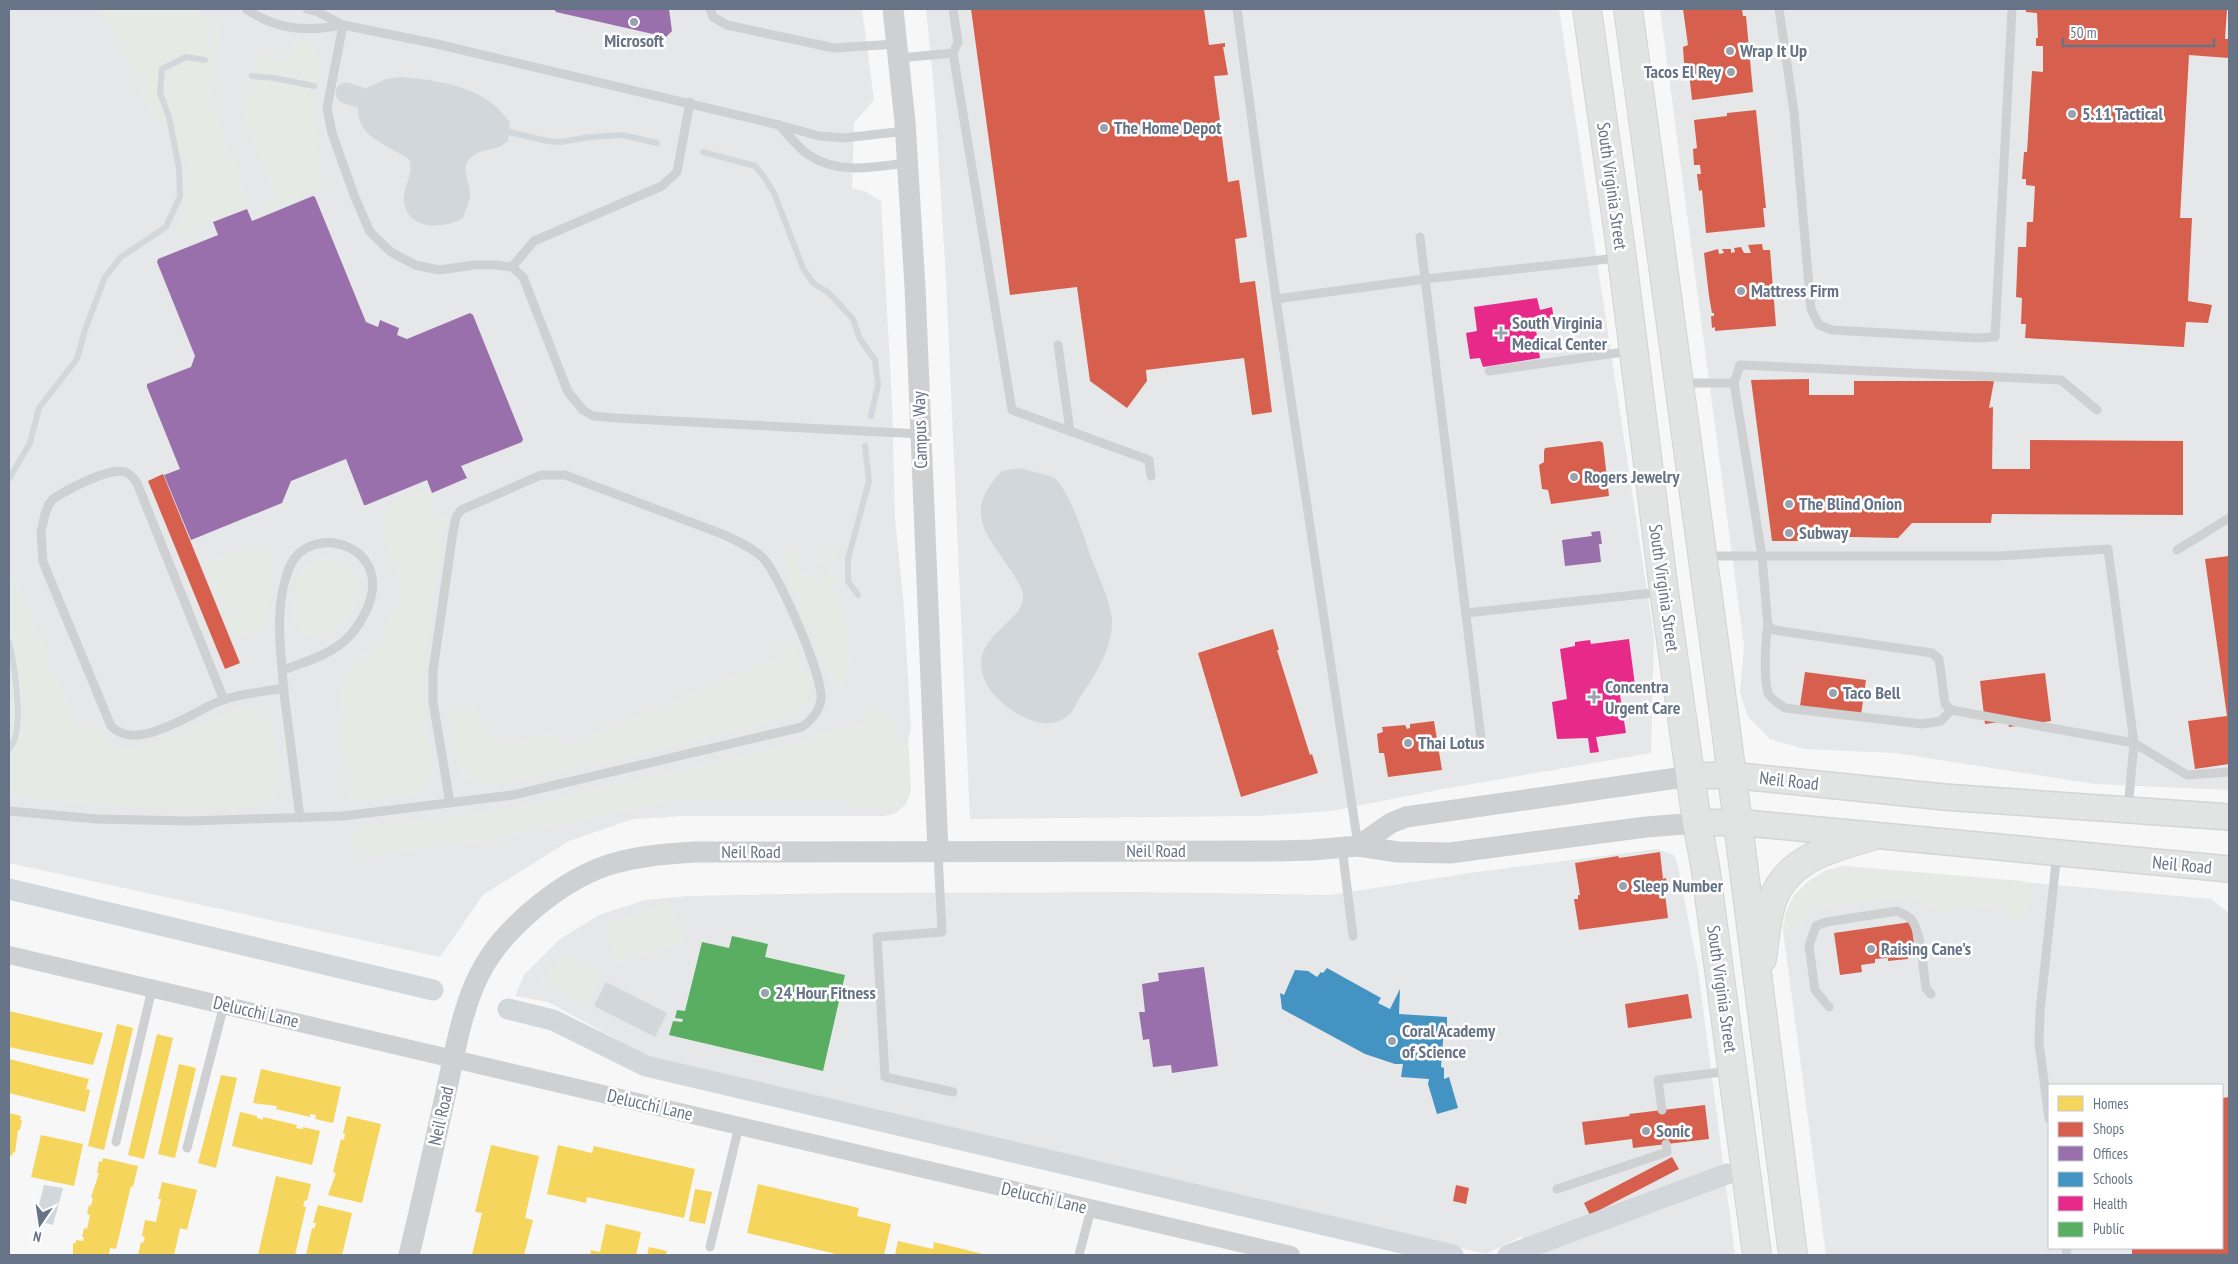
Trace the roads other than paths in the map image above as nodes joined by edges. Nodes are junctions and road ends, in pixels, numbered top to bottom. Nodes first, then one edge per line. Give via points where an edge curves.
1 (246, 9) edge
2 (307, 9) edge
3 (710, 9) edge
4 (893, 9) edge
5 (953, 9) edge
6 (1237, 9) edge
7 (1587, 9) edge
8 (1628, 9) edge
9 (1779, 9) edge
10 (2012, 9) edge
11 (343, 25) junction
12 (897, 51) junction
13 (953, 53) junction
14 (690, 102) junction
15 (779, 125) junction
16 (905, 131) junction
17 (907, 163) junction
18 (1420, 237) dead end
19 (1622, 258) junction
20 (512, 267) junction
21 (1425, 279) junction
22 (1276, 299) junction
23 (1058, 345) dead end
24 (1633, 351) junction
25 (1489, 371) dead end
26 (1678, 383) junction
27 (1734, 383) junction
28 (2096, 410) dead end
29 (1070, 432) junction
30 (921, 434) junction
31 (1151, 476) dead end
32 (2229, 518) edge
33 (2177, 550) dead end
34 (1703, 556) junction
35 (1762, 556) junction
36 (1664, 592) junction
37 (1466, 613) junction
38 (1768, 626) junction
39 (282, 670) junction
40 (284, 688) junction
41 (224, 700) junction
42 (1951, 710) junction
43 (1481, 738) dead end
44 (2134, 743) junction
45 (2229, 772) edge
46 (1730, 775) junction
47 (1690, 776) junction
48 (450, 803) junction
49 (9, 811) edge
50 (2128, 811) junction
51 (2229, 817) edge
52 (300, 818) junction
53 (1736, 822) junction
54 (1697, 823) junction
55 (1872, 836) junction
56 (1350, 846) junction
57 (938, 852) junction
58 (2057, 853) junction
59 (2229, 868) edge
60 (1353, 936) dead end
61 (9, 955) edge
62 (1758, 986) junction
63 (152, 988) junction
64 (1931, 994) dead end
65 (224, 1005) junction
66 (1829, 1007) dead end
67 (454, 1059) junction
68 (1733, 1070) junction
69 (954, 1092) dead end
70 (1662, 1110) dead end
71 (2048, 1111) edge
72 (740, 1126) junction
73 (116, 1142) dead end
74 (1666, 1144) dead end
75 (188, 1148) dead end
76 (1557, 1189) dead end
77 (1091, 1209) junction
78 (710, 1247) dead end
79 (409, 1255) edge
80 (1079, 1255) edge
81 (1291, 1255) edge
82 (1757, 1255) edge
83 (1792, 1255) edge

1 - 11 lane via 263,21 295,28 317,30
2 - 11 lane
3 - 12 lane via 713,17 727,25 834,48
4 - 12 street, Campus Way
5 - 13 lane via 958,42
6 - 22 lane
7 - 19 main road, South Virginia Street
8 - 26 main road, South Virginia Street
9 - 10 lane via 1794,112 1811,309 1819,324 1832,330 1977,338 1995,336
11 - 14 lane
11 - 20 lane via 327,108 332,134 370,232 391,252 415,265 439,270 474,265
12 - 13 lane
12 - 16 street, Campus Way
13 - 29 lane via 1012,410
14 - 15 lane
14 - 20 lane via 677,172 662,186 534,241
15 - 16 lane via 819,136 844,138
15 - 17 lane via 808,155 826,165 861,168
16 - 17 street, Campus Way
17 - 30 street, Campus Way
18 - 21 lane
19 - 21 lane
19 - 24 main road, South Virginia Street
20 - 30 lane via 523,276 568,392 583,410 593,416
21 - 22 lane
21 - 37 lane
22 - 56 lane
23 - 29 lane
24 - 25 lane
24 - 36 main road, South Virginia Street
26 - 27 lane
26 - 34 main road, South Virginia Street
27 - 28 lane via 1740,365 2061,380
27 - 35 lane
29 - 31 lane via 1149,460
30 - 57 street, Campus Way
32 - 33 lane
34 - 35 lane
34 - 46 main road, South Virginia Street
35 - 38 lane
35 - 44 lane via 1998,556 2108,549
36 - 37 lane
36 - 47 main road, South Virginia Street
37 - 43 lane
38 - 42 lane via 1774,630 1932,653 1939,659 1945,704
38 - 42 lane via 1765,637 1768,693 1785,708 1922,724 1941,722
39 - 39 lane via 280,615 284,584 296,555 317,543 342,545 358,553 368,563 373,575 370,602 360,622 338,646
39 - 40 lane
40 - 41 lane
40 - 52 lane
41 - 41 lane via 140,736 125,736 111,726 43,562 41,532 45,514 54,498 109,472 132,476
42 - 44 lane
44 - 45 lane via 2187,775
44 - 50 lane
46 - 47 main road, Neil Road
46 - 50 main road, Neil Road via 1934,796
46 - 53 main road, South Virginia Street
47 - 54 main road, South Virginia Street
47 - 56 street, Neil Road via 1406,817
48 - 48 lane via 433,702 433,671 453,532 461,510 541,475 565,476 725,535 763,558 785,597 818,676 820,706 802,727 532,791
48 - 52 lane
49 - 52 lane via 96,819 190,822
50 - 51 main road, Neil Road
53 - 54 main road, Neil Road
53 - 55 main road, Neil Road
53 - 62 main road, South Virginia Street
54 - 56 street, Neil Road via 1450,853 1398,852
54 - 68 main road, South Virginia Street
55 - 58 main road, Neil Road
55 - 62 main road via 1808,858 1781,881 1772,901
56 - 57 street, Neil Road via 1276,851
56 - 60 lane
57 - 67 street, Neil Road via 695,852 628,859 601,867 574,879 549,896 499,942 472,992
57 - 69 lane via 942,932 877,937 884,1077
58 - 59 main road, Neil Road
58 - 71 lane via 2040,1011 2039,1043
61 - 63 street, Delucchi Lane
62 - 83 main road, South Virginia Street
63 - 65 street, Delucchi Lane
63 - 73 lane
64 - 66 lane via 1926,988 1918,934 1908,916 1897,911 1816,926 1809,946 1815,990
65 - 67 street, Delucchi Lane
65 - 75 lane
67 - 72 street, Delucchi Lane
67 - 79 street, Neil Road
68 - 70 lane via 1658,1080
68 - 82 main road, South Virginia Street
72 - 77 street, Delucchi Lane
72 - 78 lane
74 - 76 lane via 1667,1152
77 - 80 lane
77 - 81 street, Delucchi Lane

